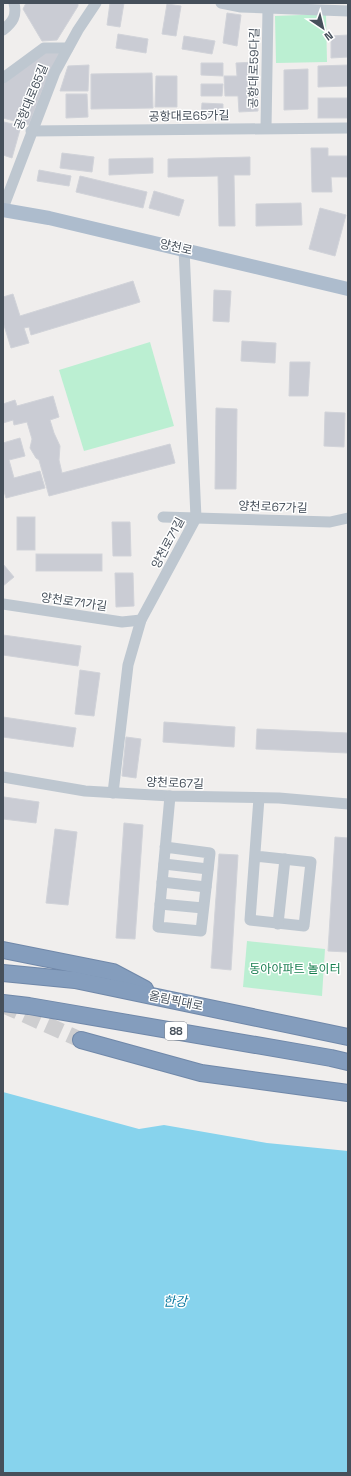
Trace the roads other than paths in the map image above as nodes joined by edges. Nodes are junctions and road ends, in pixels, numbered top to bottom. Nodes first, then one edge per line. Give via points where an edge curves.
1 (14, 3) edge
2 (96, 3) edge
3 (221, 3) edge
4 (247, 5) edge
5 (268, 8) junction
6 (348, 11) edge
7 (3, 30) edge
8 (68, 48) junction
9 (3, 78) edge
10 (266, 128) junction
11 (348, 128) edge
12 (31, 131) junction
13 (3, 209) edge
14 (184, 249) junction
15 (348, 289) edge
16 (163, 517) dead end
17 (196, 518) junction
18 (348, 518) edge
19 (3, 604) edge
20 (141, 620) junction
21 (3, 777) edge
22 (113, 793) junction
23 (170, 796) junction
24 (259, 798) junction
25 (348, 804) edge
26 (165, 847) junction
27 (255, 856) junction
28 (285, 859) junction
29 (164, 864) junction
30 (208, 869) junction
31 (162, 882) junction
32 (206, 887) junction
33 (160, 904) junction
34 (203, 908) junction
35 (278, 924) junction
36 (3, 950) edge
37 (3, 973) edge
38 (160, 997) junction
39 (3, 1003) edge
40 (348, 1038) edge
41 (81, 1040) tunnel mouth
42 (348, 1062) edge
43 (348, 1093) edge

1 - 7 street via 14,17
2 - 8 street, 공항대로65길
3 - 4 street
4 - 5 street
5 - 6 street
5 - 10 street, 공항대로59다길
8 - 9 street via 44,48
8 - 12 street, 공항대로65길 via 55,72
10 - 11 street, 공항대로65가길
10 - 12 street, 공항대로65가길
12 - 13 street, 공항대로65길
13 - 14 main road, 양천로
14 - 15 main road, 양천로
14 - 17 street, 양천로71길
16 - 17 street, 양천로67가길
17 - 18 street, 양천로67가길 via 330,522
17 - 20 street, 양천로71길
19 - 20 street, 양천로71가길 via 122,622
20 - 22 street, 양천로71길 via 128,665
21 - 22 street, 양천로67길 via 85,791
22 - 23 street, 양천로67길
23 - 24 street, 양천로67길
23 - 26 street
24 - 25 street, 양천로67길
24 - 27 street
26 - 29 street
26 - 30 street via 210,853
27 - 28 street
27 - 35 street via 250,920
28 - 35 street
28 - 35 street via 311,862 304,926
29 - 30 street
29 - 31 street
30 - 32 street
31 - 32 street
31 - 33 street
32 - 34 street
33 - 34 street
33 - 34 street via 158,927 201,931
36 - 38 highway via 113,972
37 - 38 highway, 올림픽대로 via 75,980
38 - 40 highway, 올림픽대로
39 - 42 highway, 88
41 - 43 highway via 201,1074

